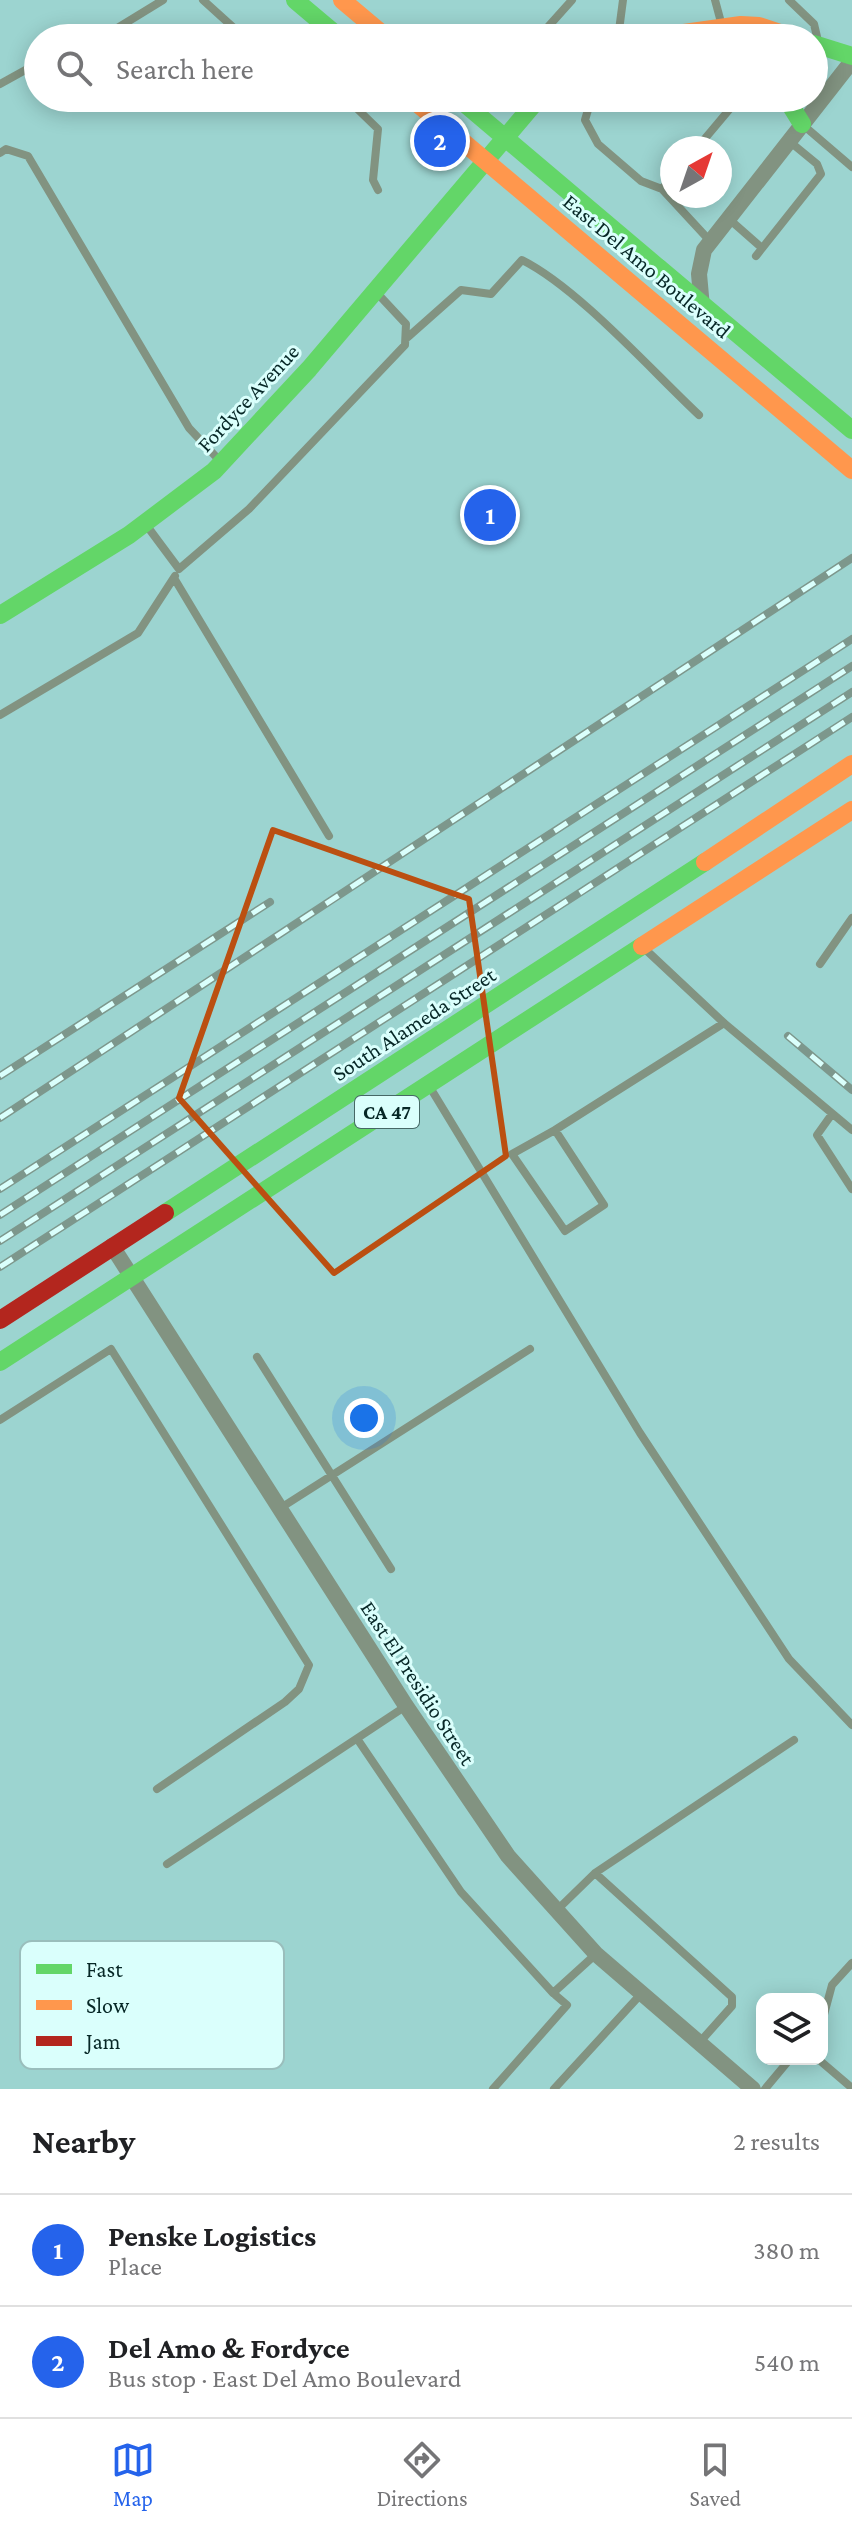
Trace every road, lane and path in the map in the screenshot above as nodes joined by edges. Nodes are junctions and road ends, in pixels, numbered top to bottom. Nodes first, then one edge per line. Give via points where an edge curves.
1 (163, 0) edge
2 (203, 0) edge
3 (295, 0) edge
4 (572, 0) edge
5 (623, 0) edge
6 (715, 0) edge
7 (789, 0) edge
8 (351, 3) edge
9 (124, 24) edge
10 (230, 24) edge
11 (323, 24) edge
12 (373, 24) edge
13 (551, 24) edge
14 (620, 24) edge
15 (718, 24) edge
16 (814, 24) edge
17 (828, 49) edge
18 (852, 59) edge
19 (24, 71) edge
20 (0, 84) edge
21 (828, 90) edge
22 (360, 112) edge
23 (427, 112) edge
24 (475, 112) edge
25 (526, 112) edge
26 (587, 112) edge
27 (727, 112) edge
28 (795, 112) edge
29 (811, 112) edge
30 (802, 124) junction
31 (707, 136) edge
32 (504, 137) junction
33 (789, 141) junction
34 (0, 153) edge
35 (484, 161) junction
36 (852, 167) edge
37 (660, 188) edge
38 (378, 190) dead end
39 (680, 208) edge
40 (728, 219) junction
41 (710, 241) junction
42 (762, 248) junction
43 (756, 256) dead end
44 (374, 291) junction
45 (408, 337) junction
46 (699, 415) dead end
47 (847, 431) edge
48 (222, 463) junction
49 (852, 470) edge
50 (145, 524) junction
51 (179, 569) junction
52 (174, 578) junction
53 (0, 615) edge
54 (0, 715) edge
55 (852, 764) edge
56 (852, 810) edge
57 (329, 836) dead end
58 (625, 916) junction
59 (852, 918) edge
60 (643, 946) junction
61 (820, 964) dead end
62 (724, 1023) junction
63 (429, 1085) junction
64 (832, 1114) junction
65 (555, 1130) junction
66 (852, 1130) edge
67 (852, 1189) edge
68 (112, 1246) junction
69 (132, 1277) junction
70 (0, 1320) edge
71 (530, 1349) dead end
72 (257, 1357) dead end
73 (0, 1362) edge
74 (0, 1420) edge
75 (333, 1474) junction
76 (278, 1509) junction
77 (391, 1569) dead end
78 (406, 1706) junction
79 (852, 1725) edge
80 (358, 1740) junction
81 (794, 1740) dead end
82 (157, 1789) dead end
83 (167, 1864) dead end
84 (595, 1873) junction
85 (556, 1912) junction
86 (596, 1954) junction
87 (852, 1963) edge
88 (553, 1993) junction
89 (641, 1994) junction
90 (828, 2000) edge
91 (699, 2043) junction
92 (785, 2065) edge
93 (825, 2065) edge
94 (852, 2088) edge
95 (493, 2089) edge
96 (554, 2089) edge
97 (753, 2089) edge
98 (765, 2089) edge

1 - 9 lane
2 - 10 lane
3 - 11 main road
4 - 13 lane
5 - 14 lane
6 - 15 lane
7 - 16 lane
8 - 12 main road
17 - 18 main road
18 - 21 street
19 - 20 lane
22 - 38 lane via 378,129 373,180
23 - 35 main road, East Del Amo Boulevard
24 - 32 main road, East Del Amo Boulevard
25 - 32 main road, Fordyce Avenue
26 - 37 lane via 585,120 598,144 641,181
27 - 31 lane
28 - 30 main road
29 - 30 street
30 - 33 street
30 - 36 lane
32 - 35 main road, Fordyce Avenue
32 - 47 main road, East Del Amo Boulevard, bridge
33 - 40 street
33 - 42 lane via 817,164 821,174
34 - 48 lane via 6,149 28,156 189,428
35 - 44 main road, Fordyce Avenue
35 - 49 main road, East Del Amo Boulevard
39 - 41 lane
40 - 41 street
40 - 42 lane
41 - 47 street via 699,274 703,313
42 - 43 lane
44 - 45 lane via 406,324
44 - 48 main road, Fordyce Avenue
45 - 46 lane via 461,290 491,294 522,260 591,313
45 - 51 lane via 400,352 249,509
48 - 50 main road, Fordyce Avenue
50 - 51 lane
50 - 53 main road, Fordyce Avenue
51 - 52 lane
52 - 54 lane via 138,633
52 - 57 lane
55 - 58 main road, South Alameda Street / CA 47
56 - 60 main road, CA 47
58 - 60 main road
58 - 68 main road, South Alameda Street / CA 47
59 - 61 lane
60 - 62 lane
60 - 63 main road, CA 47
62 - 64 lane
62 - 65 lane
63 - 69 main road, CA 47
63 - 79 lane via 640,1433 789,1659
64 - 66 lane
64 - 67 lane via 817,1135
65 - 65 lane via 604,1205 565,1231 512,1154
68 - 69 street, East El Presidio Street
68 - 70 main road, South Alameda Street / CA 47
69 - 73 main road, CA 47
69 - 76 street, East El Presidio Street
71 - 75 lane
72 - 75 lane
74 - 82 lane via 111,1349 309,1665 299,1689 285,1702
75 - 76 lane
75 - 77 lane
76 - 78 street, East El Presidio Street
78 - 80 lane
78 - 85 street, East El Presidio Street via 494,1838
80 - 83 lane
80 - 88 lane via 461,1892
81 - 84 lane
84 - 85 lane
84 - 91 lane via 732,1997 732,2006
85 - 86 street, East El Presidio Street
86 - 88 lane
86 - 89 street, East El Presidio Street
87 - 90 lane via 832,1985
88 - 95 lane via 567,2005
89 - 91 street, East El Presidio Street
89 - 96 lane
91 - 97 street, East El Presidio Street
92 - 98 lane
93 - 94 lane

